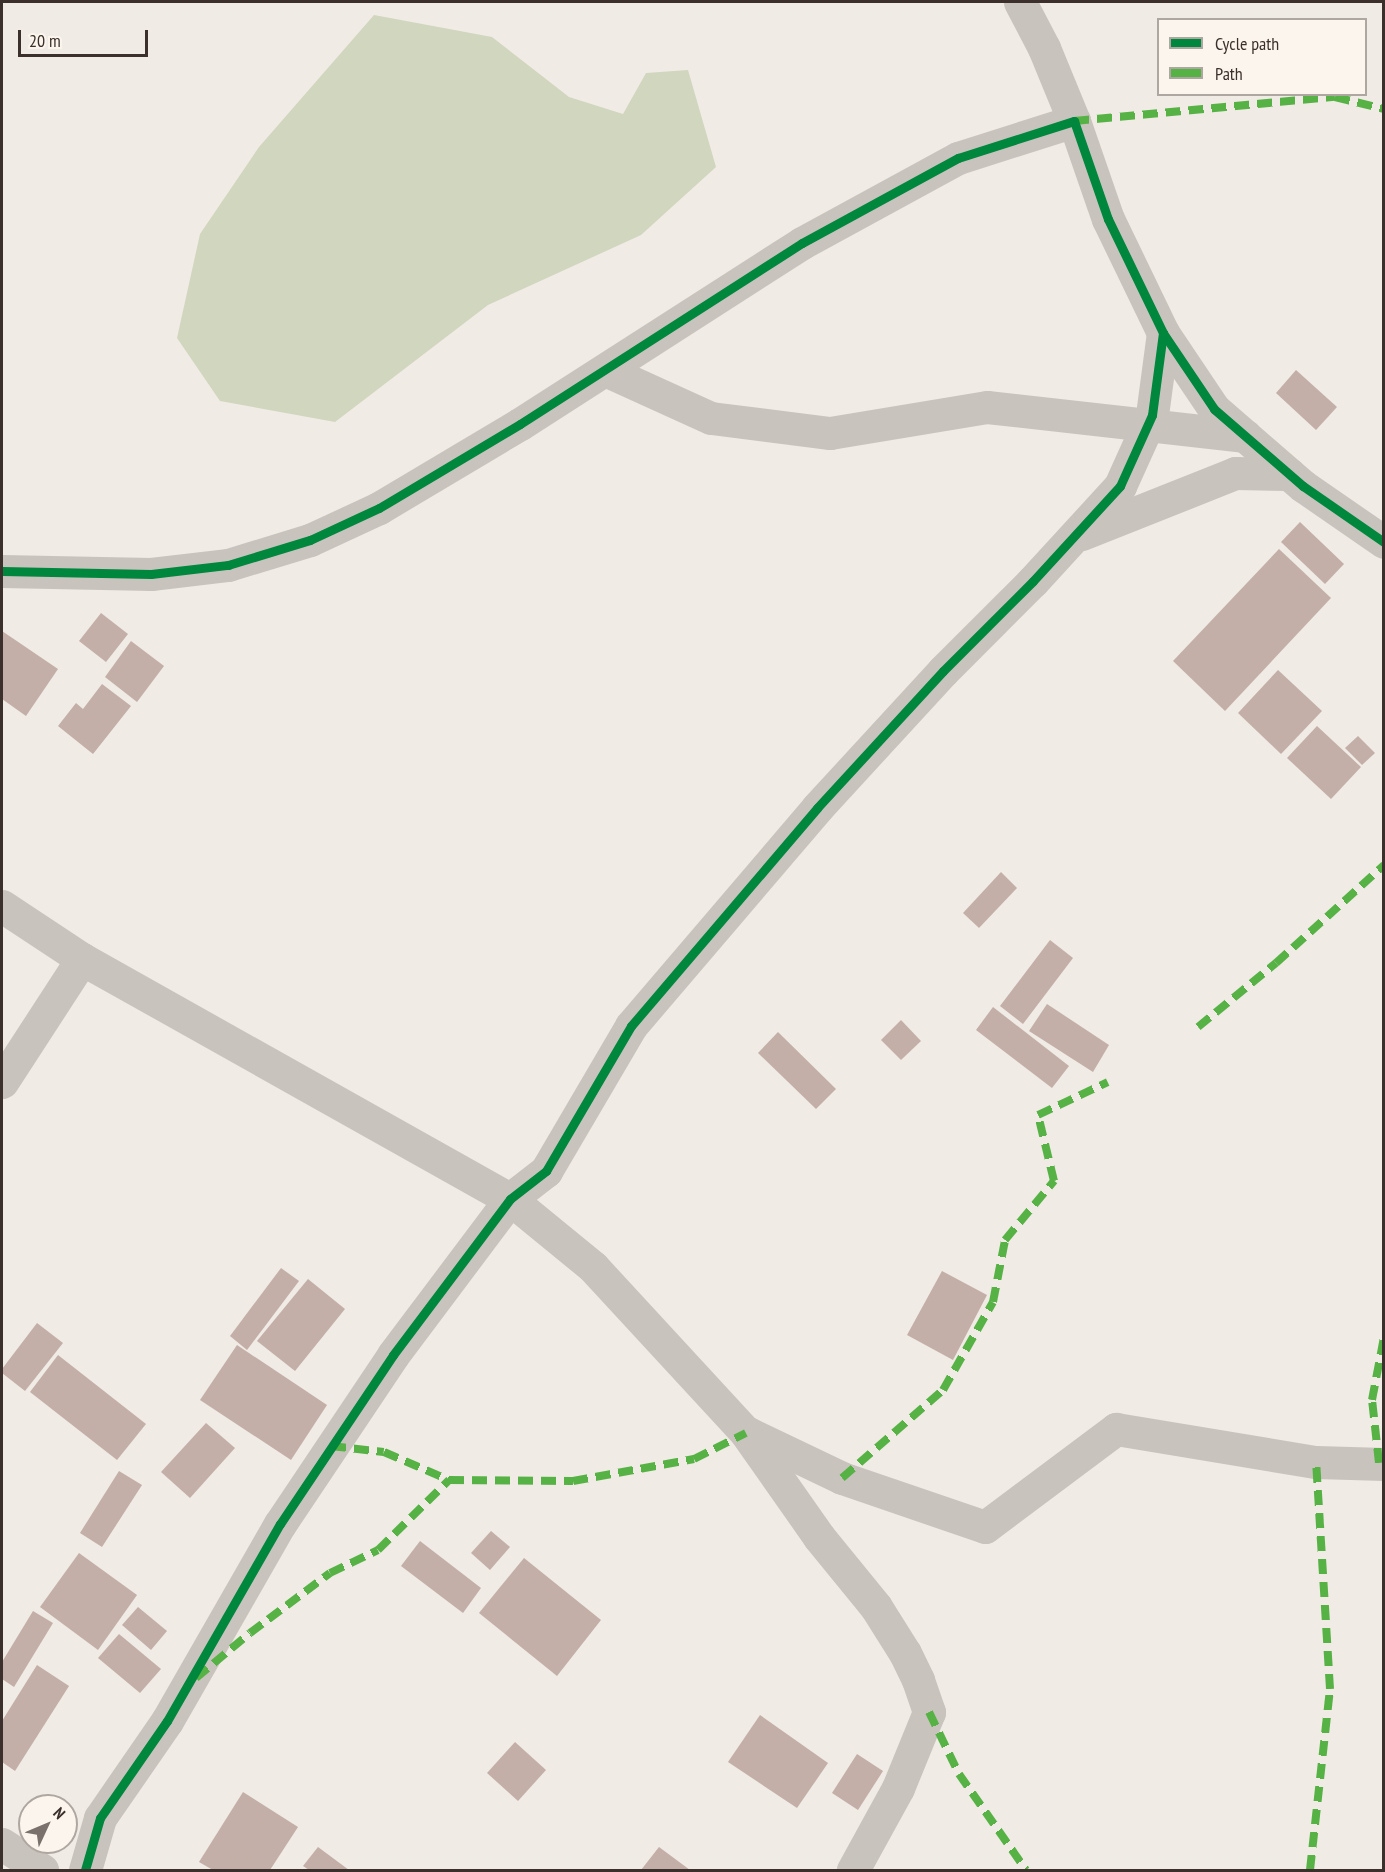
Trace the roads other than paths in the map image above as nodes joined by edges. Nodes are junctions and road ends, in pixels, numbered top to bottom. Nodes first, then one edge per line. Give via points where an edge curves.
1 (1020, 2) edge
2 (1074, 121) junction
3 (1163, 333) junction
4 (605, 370) junction
5 (1148, 427) junction
6 (1245, 436) junction
7 (1289, 474) junction
8 (1072, 538) junction
9 (1383, 542) edge
10 (2, 571) edge
11 (2, 906) edge
12 (82, 959) junction
13 (2, 1082) edge
14 (510, 1199) junction
15 (746, 1433) junction
16 (1383, 1464) edge
17 (2, 1844) edge
18 (42, 1870) edge
19 (86, 1870) edge
20 (853, 1870) edge

1 - 2 street
2 - 3 street via 1108,219
2 - 4 street via 958,159 802,243
3 - 5 street
3 - 6 street via 1214,409
4 - 5 street via 711,418 830,433 987,407
4 - 10 street via 379,508 310,540 228,565 151,574
5 - 6 street
5 - 8 street via 1120,486
6 - 7 street
7 - 8 street via 1235,473
7 - 9 street
8 - 14 street via 809,817 632,1026 546,1171
11 - 12 street
12 - 13 street
12 - 14 street
14 - 15 street via 594,1267
14 - 19 street via 393,1355 279,1524 167,1721 100,1818
15 - 16 street via 842,1478 985,1527 1116,1429 1316,1462
15 - 20 street via 819,1537 876,1607 905,1653 928,1712 898,1788
17 - 18 street

